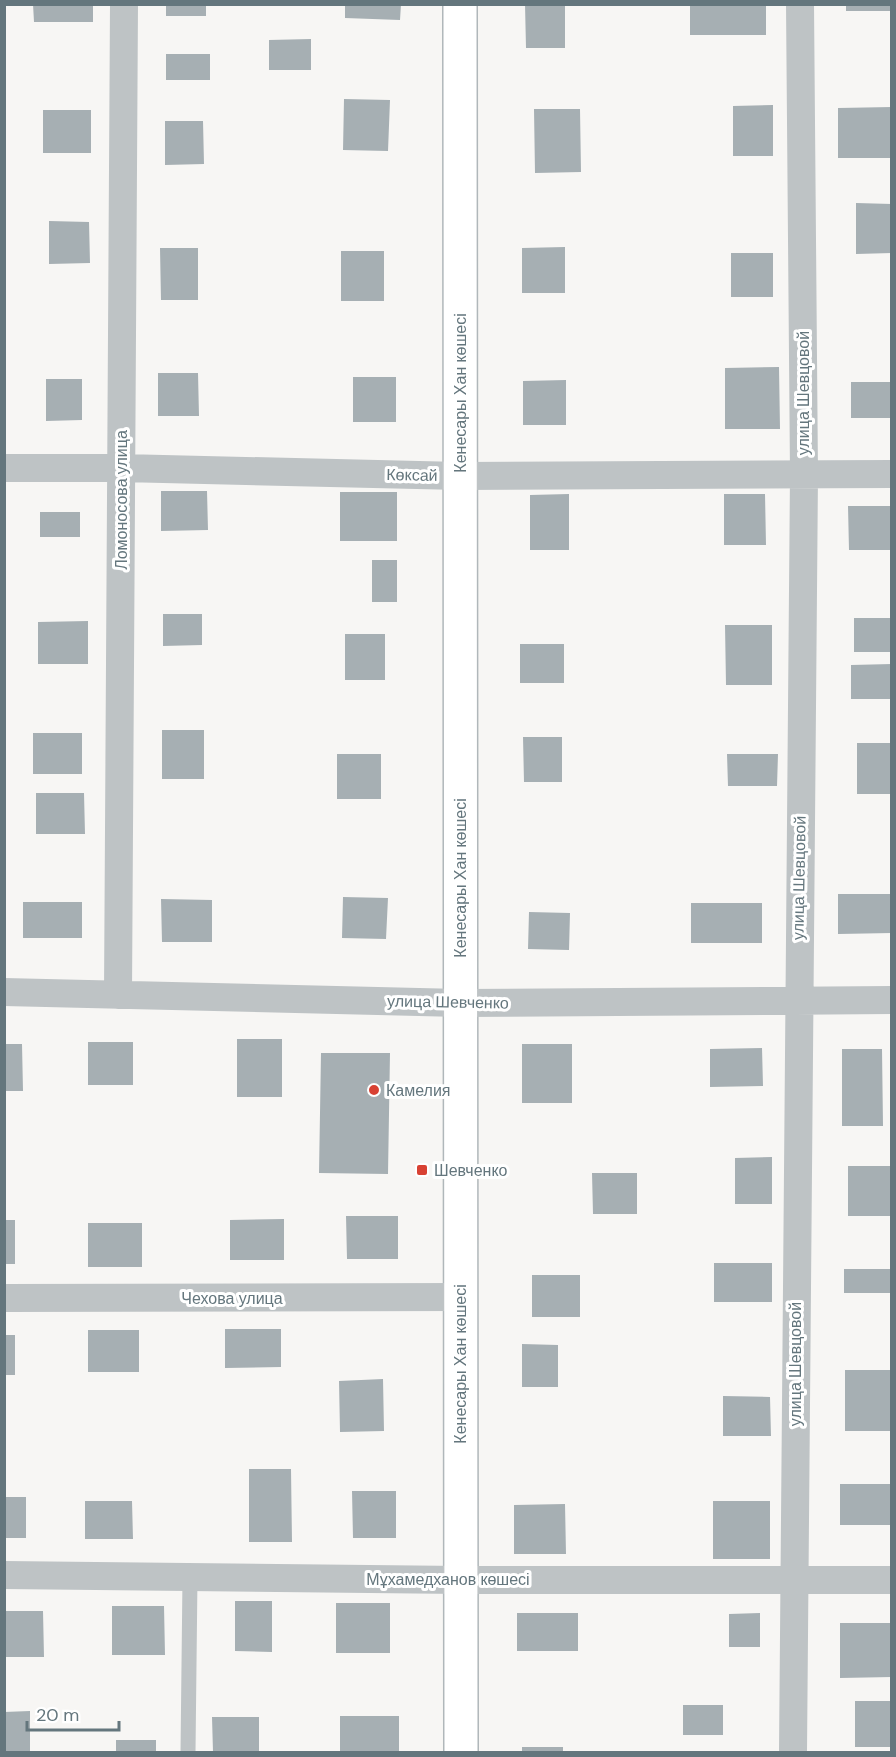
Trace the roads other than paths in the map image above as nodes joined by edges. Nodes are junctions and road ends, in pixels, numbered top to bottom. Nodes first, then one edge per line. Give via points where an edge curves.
1 (124, 4) edge
2 (460, 4) edge
3 (800, 4) edge
4 (4, 468) edge
5 (122, 468) junction
6 (804, 474) junction
7 (891, 474) edge
8 (460, 476) junction
9 (4, 992) edge
10 (118, 995) junction
11 (891, 1000) edge
12 (798, 1001) junction
13 (460, 1003) junction
14 (460, 1297) junction
15 (4, 1298) edge
16 (4, 1575) edge
17 (190, 1577) junction
18 (460, 1580) junction
19 (793, 1580) junction
20 (891, 1580) edge
21 (188, 1752) edge
22 (461, 1752) edge
23 (793, 1752) edge

1 - 5 street, Ломоносова улица
2 - 8 main road, Кенесары Хан көшесі
3 - 6 street, улица Шевцовой
4 - 5 street, Көксай
5 - 8 street, Көксай
5 - 10 street, Ломоносова улица
6 - 7 street, Көксай
6 - 8 street, Көксай
6 - 12 street, улица Шевцовой
8 - 13 main road, Кенесары Хан көшесі
9 - 10 street, улица Шевченко
10 - 13 street, улица Шевченко
11 - 12 street, улица Шевченко
12 - 13 street, улица Шевченко
12 - 19 street, улица Шевцовой
13 - 14 main road, Кенесары Хан көшесі
14 - 15 street, Чехова улица
14 - 18 main road, Кенесары Хан көшесі
16 - 17 street, Мұхамедханов көшесі
17 - 18 street, Мұхамедханов көшесі
17 - 21 lane
18 - 19 street, Мұхамедханов көшесі
18 - 22 main road, Кенесары Хан көшесі
19 - 20 street, Мұхамедханов көшесі
19 - 23 street, улица Шевцовой

